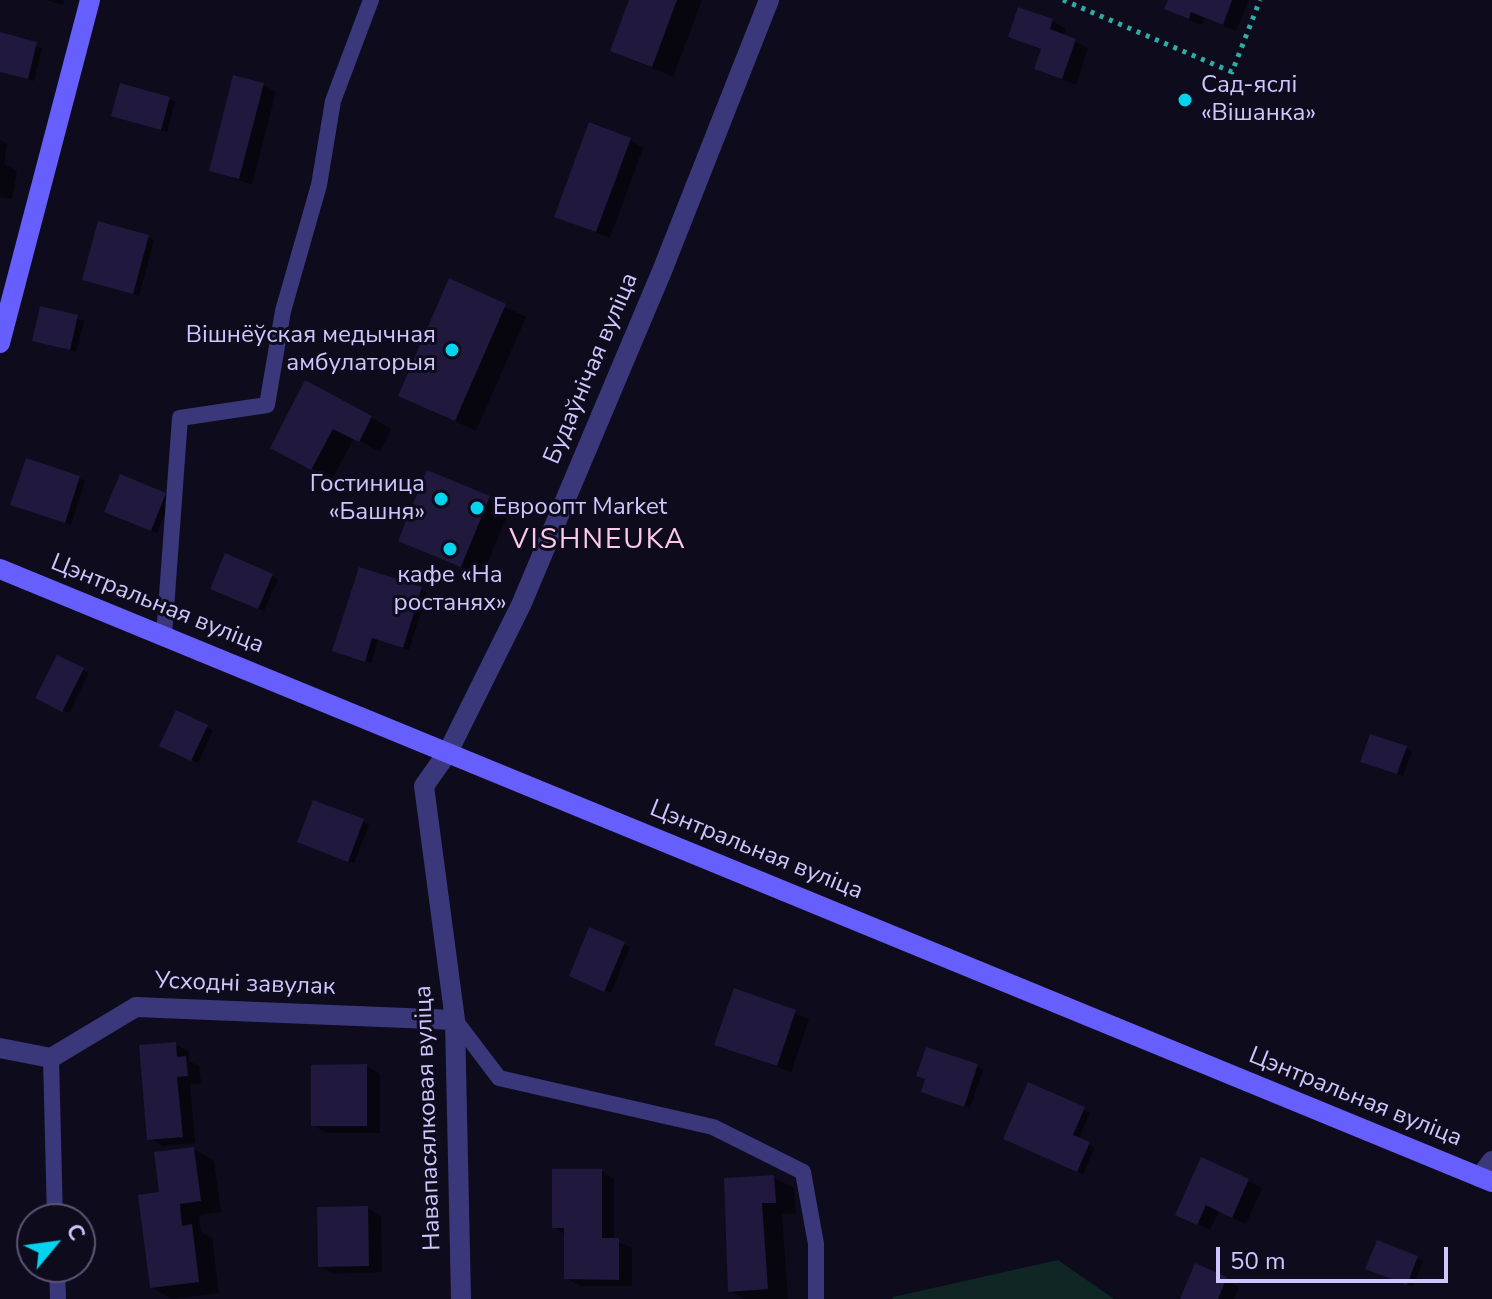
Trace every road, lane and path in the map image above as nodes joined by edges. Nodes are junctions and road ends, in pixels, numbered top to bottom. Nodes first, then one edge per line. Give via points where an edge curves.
1 (90, 0) edge
2 (371, 0) edge
3 (769, 0) edge
4 (1063, 0) edge
5 (1260, 0) edge
6 (0, 343) edge
7 (0, 569) edge
8 (164, 636) junction
9 (448, 752) junction
10 (455, 1020) junction
11 (0, 1048) edge
12 (51, 1058) junction
13 (1488, 1173) edge
14 (55, 1203) edge
15 (461, 1299) edge
16 (816, 1299) edge

1 - 6 street
2 - 8 lane via 333,101 319,185 283,311 267,405 180,418
3 - 9 street, Будаўнічая вуліца via 668,257 521,605
4 - 5 path via 1232,72
7 - 8 street, Цэнтральная вуліца
8 - 9 street, Цэнтральная вуліца
9 - 10 street, Навапасялковая вуліца via 424,786
9 - 13 street, Цэнтральная вуліца
10 - 12 street, Усходні завулак via 136,1007
10 - 15 street, Навапасялковая вуліца
10 - 16 lane via 499,1078 713,1127 803,1172 816,1244
11 - 12 street
12 - 14 lane

